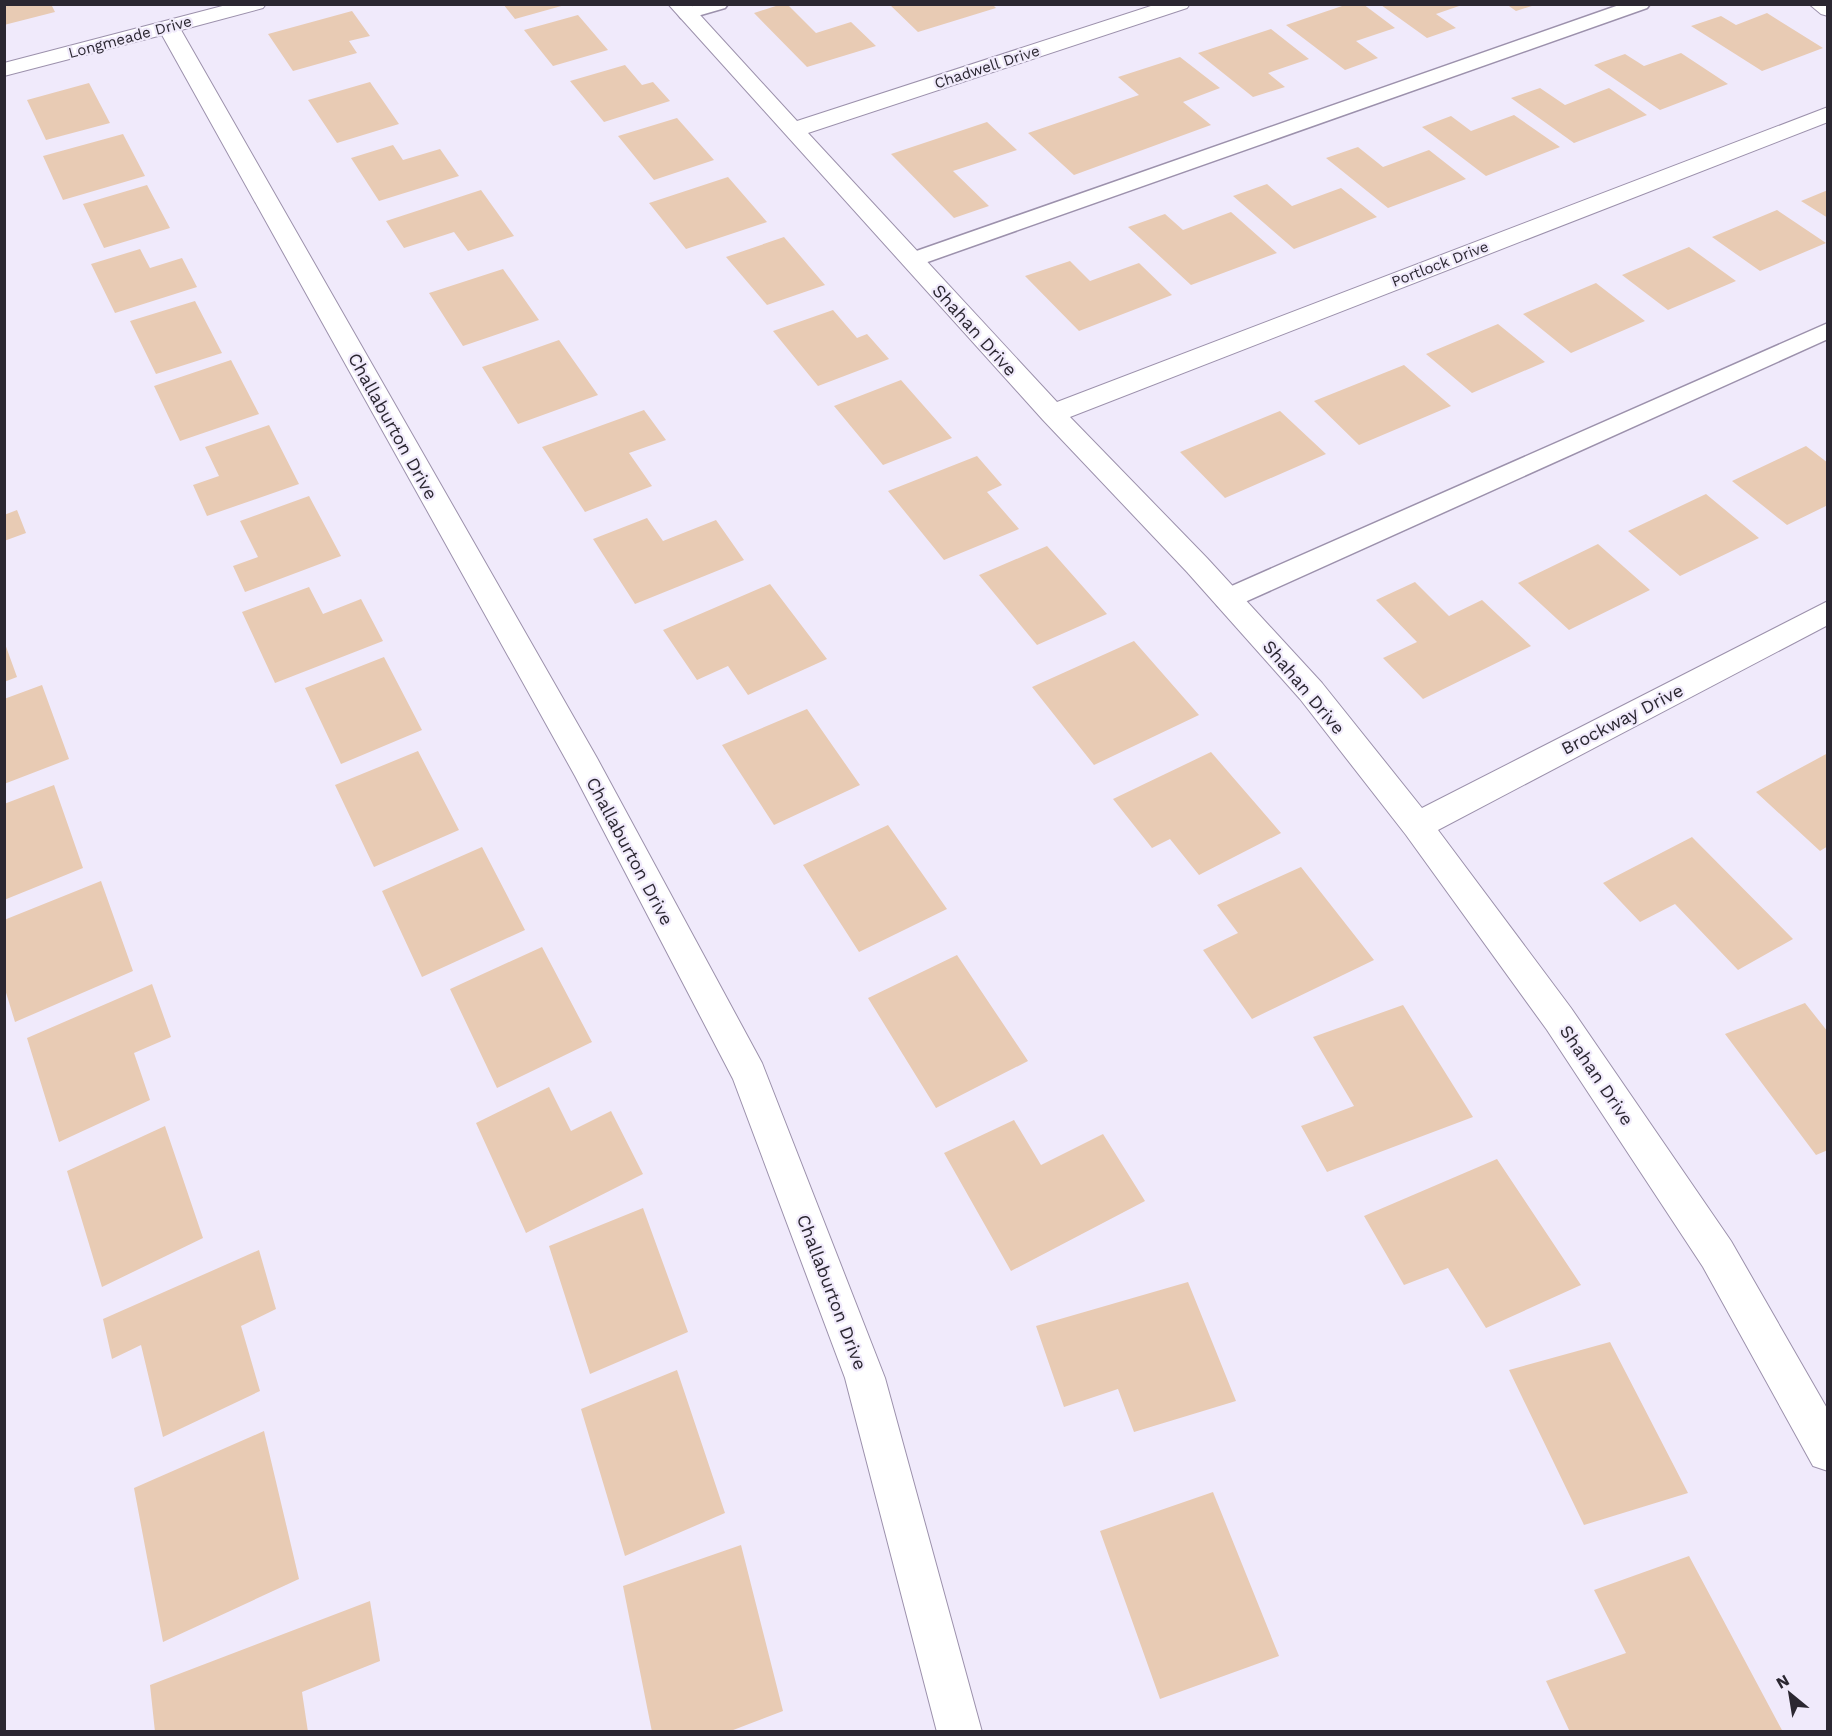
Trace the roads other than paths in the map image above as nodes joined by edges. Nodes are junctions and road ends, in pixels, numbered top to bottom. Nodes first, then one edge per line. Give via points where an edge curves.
1 (256, 4) edge
2 (719, 4) edge
3 (1180, 4) edge
4 (1641, 4) edge
5 (1819, 4) edge
6 (682, 9) edge
7 (1827, 10) edge
8 (168, 27) junction
9 (4, 70) edge
10 (1827, 114) edge
11 (793, 130) junction
12 (912, 260) junction
13 (1827, 330) edge
14 (1052, 414) junction
15 (1227, 599) junction
16 (1827, 612) edge
17 (1416, 826) junction
18 (1827, 1451) edge
19 (960, 1731) edge

1 - 8 street, Longmeade Drive
2 - 6 lane
3 - 11 street, Chadwell Drive
4 - 12 lane
5 - 7 street
6 - 11 street, Shahan Drive
8 - 9 street, Longmeade Drive
8 - 19 street, Challaburton Drive via 586,767 749,1074 866,1378
10 - 14 street, Portlock Drive
11 - 12 street, Shahan Drive
12 - 14 street, Shahan Drive
13 - 15 lane
14 - 15 street, Shahan Drive
15 - 17 street, Shahan Drive via 1311,691
16 - 17 street, Brockway Drive
17 - 18 street, Shahan Drive via 1559,1019 1717,1254

